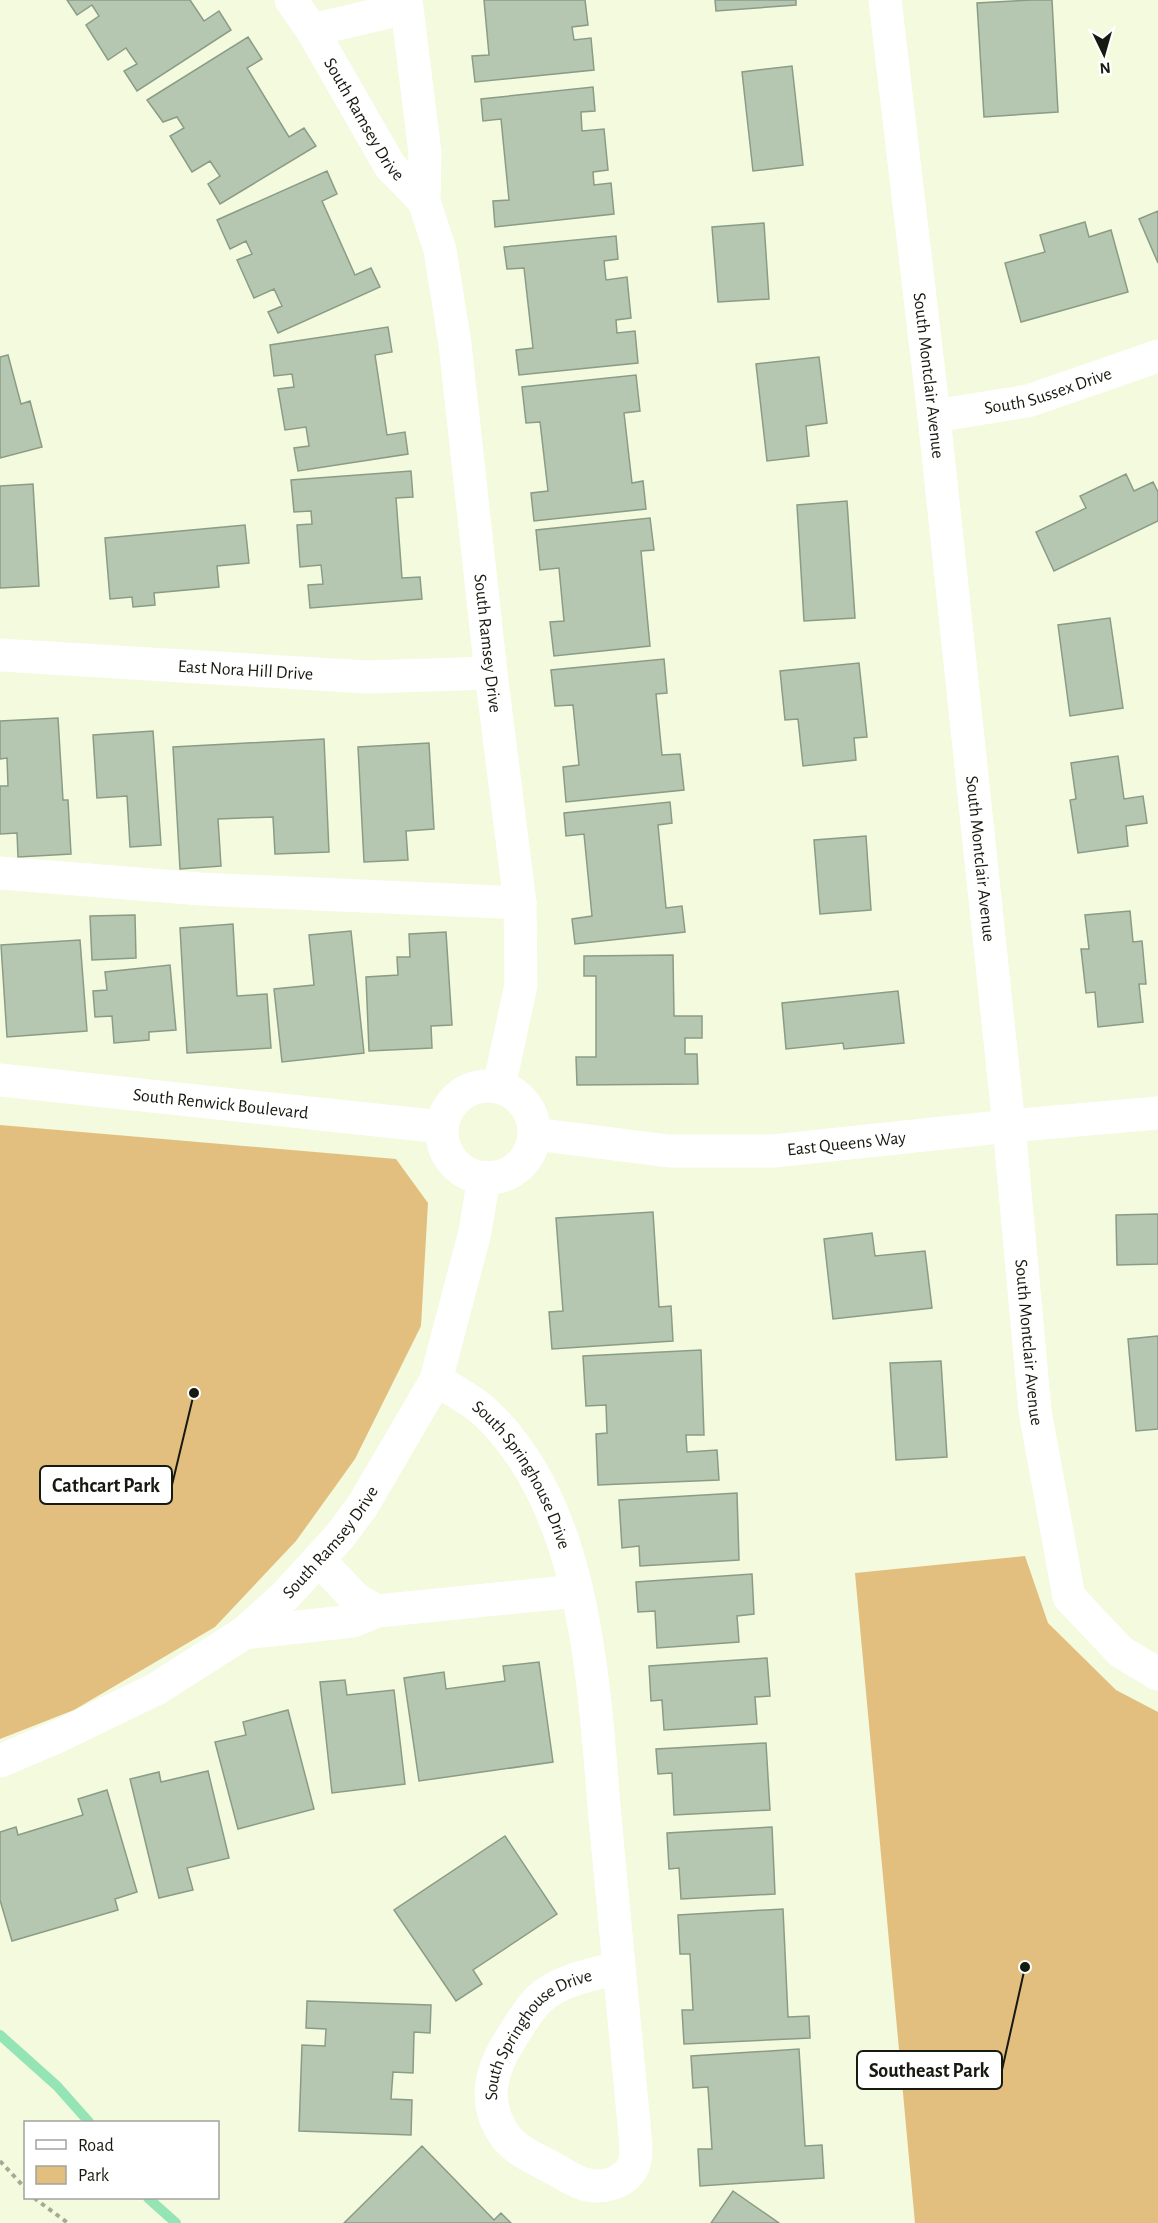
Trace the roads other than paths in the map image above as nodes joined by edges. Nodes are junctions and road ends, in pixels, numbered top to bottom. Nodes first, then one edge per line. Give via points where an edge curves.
1 (291, 0) edge
2 (885, 0) edge
3 (406, 4) edge
4 (312, 30) junction
5 (424, 201) junction
6 (1158, 356) edge
7 (934, 416) junction
8 (0, 655) edge
9 (491, 673) junction
10 (0, 873) edge
11 (520, 903) junction
12 (0, 1080) edge
13 (499, 1087) junction
14 (1158, 1113) edge
15 (1010, 1126) junction
16 (442, 1127) junction
17 (534, 1134) junction
18 (484, 1177) junction
19 (436, 1380) junction
20 (320, 1560) junction
21 (577, 1591) junction
22 (377, 1611) junction
23 (244, 1633) junction
24 (1158, 1674) edge
25 (0, 1761) edge
26 (619, 1968) junction

1 - 4 street, South Ramsey Drive
2 - 7 street, South Montclair Avenue
3 - 4 street, South Ramsey Drive
3 - 5 street, South Ramsey Drive via 425,153
4 - 5 street, South Ramsey Drive via 390,166
5 - 9 street, South Ramsey Drive via 440,250 455,344
6 - 7 street, South Sussex Drive via 1028,400
7 - 15 street, South Montclair Avenue
8 - 9 street, East Nora Hill Drive via 367,677
9 - 11 street, South Ramsey Drive
10 - 11 street via 201,889
11 - 13 street, South Ramsey Drive via 521,985
12 - 16 street, South Renwick Boulevard
13 - 16 street via 468,1090 455,1099
13 - 17 street via 525,1104
14 - 15 street, East Queens Way
15 - 17 street, East Queens Way via 773,1151 669,1151
15 - 24 street, South Montclair Avenue via 1035,1411 1069,1598 1121,1652
16 - 18 street via 448,1155 470,1174
17 - 18 street via 524,1161 513,1171
18 - 19 street, South Ramsey Drive via 475,1232
19 - 20 street, South Ramsey Drive via 363,1505
19 - 21 street, South Springhouse Drive via 491,1417 511,1440 550,1510 566,1548
20 - 22 street via 356,1599
20 - 23 street, South Ramsey Drive
21 - 22 street
21 - 26 street, South Springhouse Drive via 588,1638
22 - 23 street via 353,1621
23 - 25 street, South Ramsey Drive via 156,1689
26 - 26 street, South Springhouse Drive via 635,2163 615,2183 600,2186 582,2183 525,2153 507,2138 490,2097 501,2052 541,1998 565,1984

